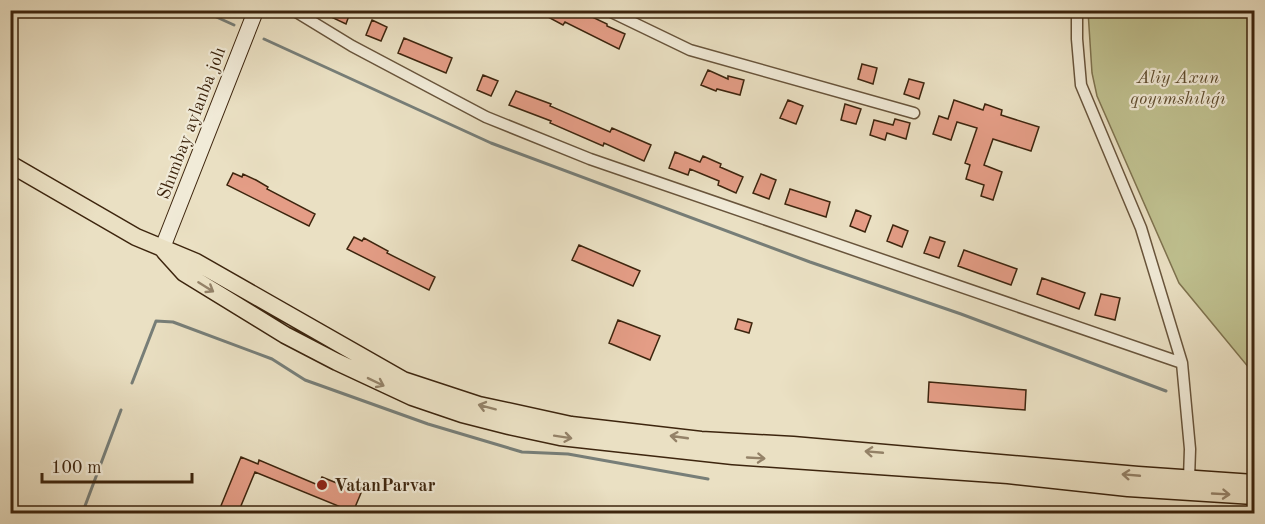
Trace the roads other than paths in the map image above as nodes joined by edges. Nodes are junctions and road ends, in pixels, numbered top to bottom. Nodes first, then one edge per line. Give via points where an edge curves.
1 (256, 10) edge
2 (293, 10) edge
3 (608, 10) edge
4 (1077, 10) edge
5 (914, 113) dead end
6 (10, 164) edge
7 (162, 249) junction
8 (1182, 363) junction
9 (1254, 483) edge
10 (1189, 486) junction
11 (1254, 496) edge

1 - 7 main road, Shımbay aylanba jolı
2 - 8 street via 486,117 590,159
3 - 5 street via 690,50
4 - 8 street via 1081,85 1141,228
6 - 7 main road
7 - 10 main road via 196,262 403,380 519,415 701,440 793,445
8 - 10 street via 1190,449
9 - 10 main road
10 -> 11 main road

